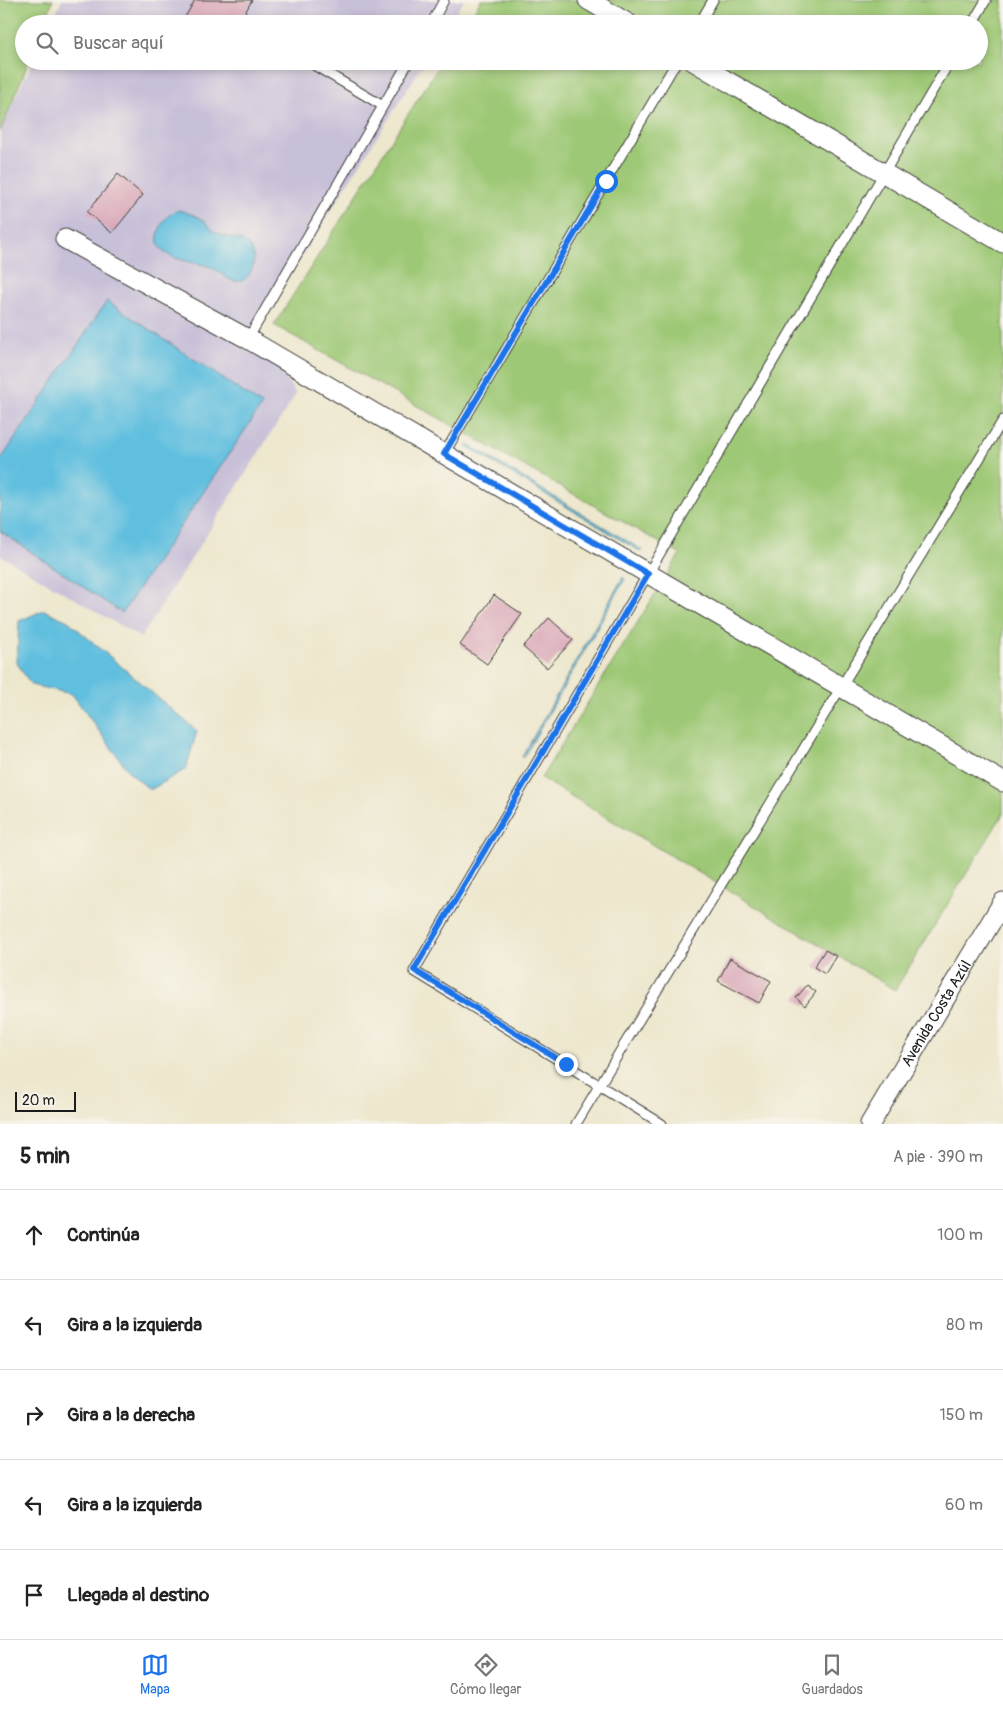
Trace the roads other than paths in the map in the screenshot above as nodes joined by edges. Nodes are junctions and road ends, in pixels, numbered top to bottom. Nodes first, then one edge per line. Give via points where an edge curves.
1 (444, 0) edge
2 (588, 0) edge
3 (713, 0) edge
4 (986, 0) edge
5 (435, 15) edge
6 (614, 15) edge
7 (704, 15) edge
8 (977, 15) edge
9 (322, 70) edge
10 (404, 70) edge
11 (672, 70) edge
12 (708, 70) edge
13 (945, 70) edge
14 (383, 106) junction
15 (884, 173) junction
16 (65, 239) dead end
17 (1003, 243) edge
18 (248, 339) junction
19 (1003, 420) edge
20 (444, 454) junction
21 (648, 574) junction
22 (841, 687) junction
23 (1003, 782) edge
24 (1003, 902) edge
25 (599, 1085) junction
26 (576, 1124) edge
27 (662, 1124) edge
28 (870, 1124) edge

1 - 5 lane
2 - 6 street
3 - 7 lane
4 - 8 lane
9 - 14 lane
10 - 14 lane
11 - 20 lane
12 - 15 street
13 - 15 lane
14 - 18 lane
15 - 17 street
15 - 21 lane
16 - 18 street
18 - 20 street
19 - 22 lane
20 - 21 street
21 - 22 street
21 - 25 lane via 414,970
22 - 23 street
22 - 25 lane
24 - 28 street, Avenida Costa Azúl
25 - 26 lane
25 - 27 lane

